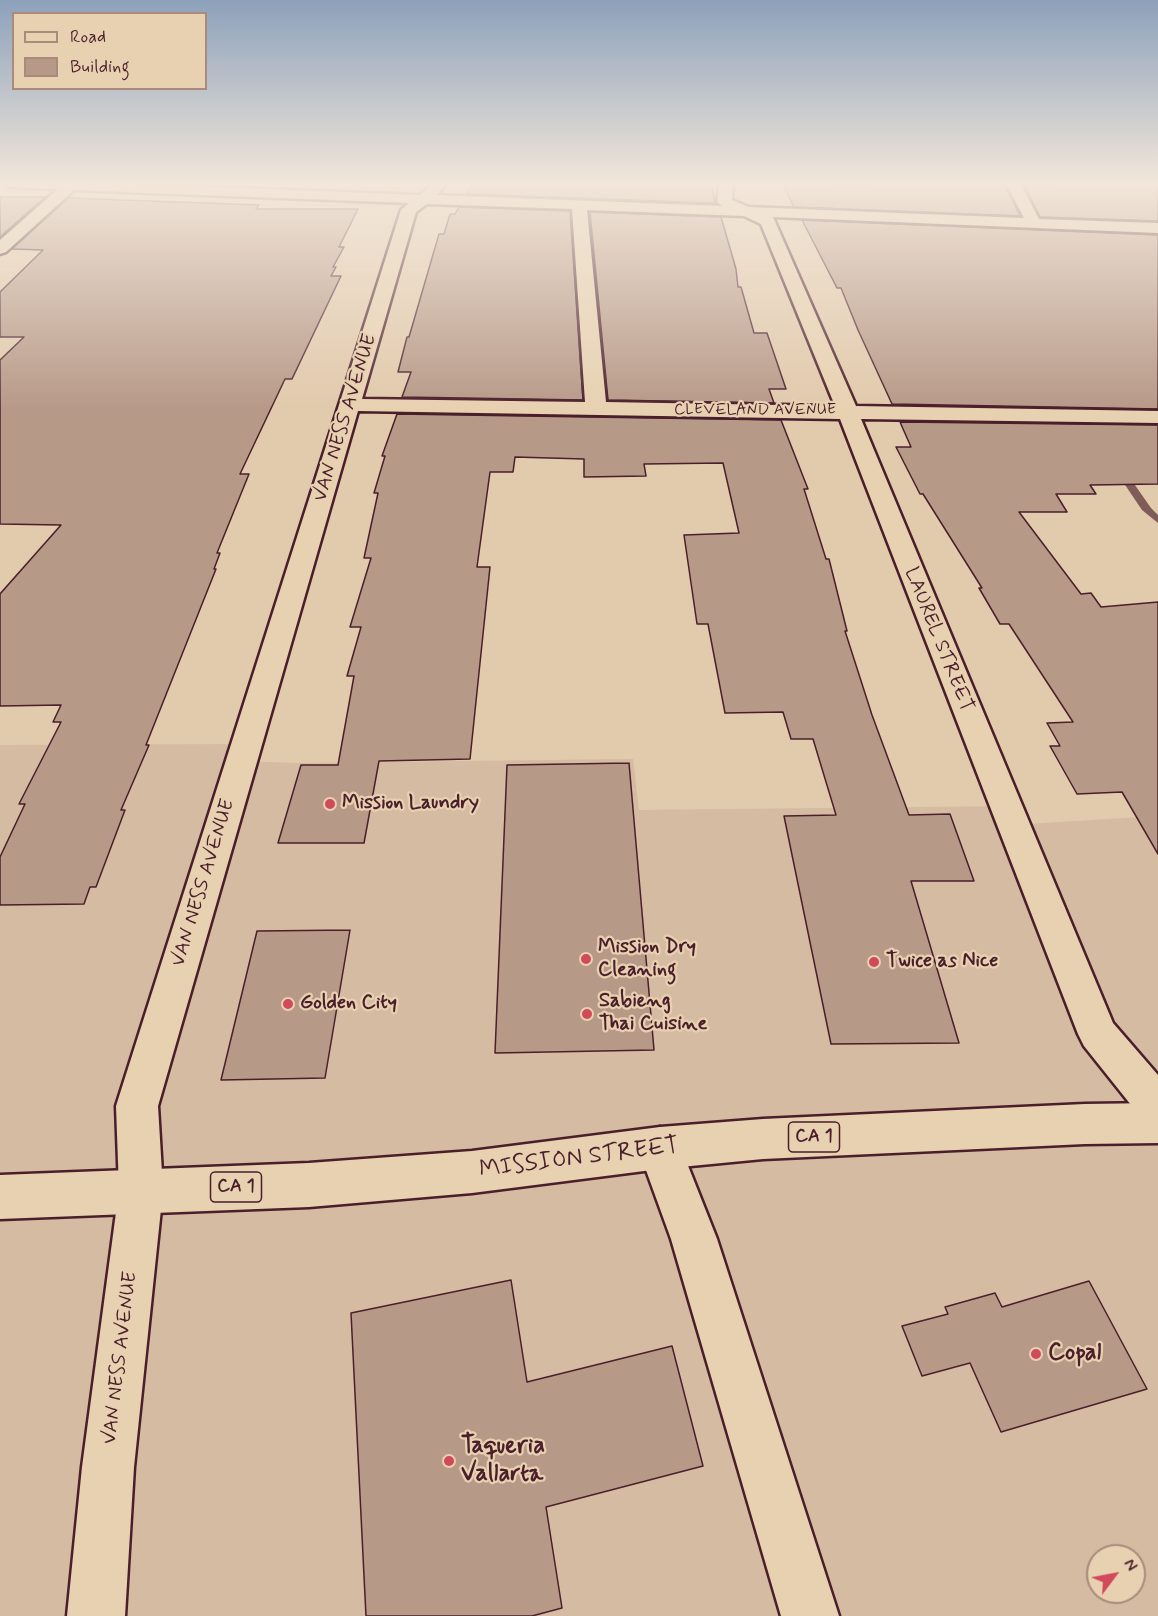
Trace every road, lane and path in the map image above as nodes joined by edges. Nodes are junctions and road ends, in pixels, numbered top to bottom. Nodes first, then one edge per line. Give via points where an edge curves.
1 (395, 258) edge
2 (584, 258) edge
3 (783, 258) edge
4 (351, 405) junction
5 (597, 410) junction
6 (846, 412) junction
7 (1158, 417) edge
8 (1158, 1106) edge
9 (1158, 1123) edge
10 (660, 1148) junction
11 (141, 1190) junction
12 (0, 1197) edge
13 (96, 1616) edge
14 (810, 1616) edge

1 - 4 main road, VAN NESS AVENUE
2 - 5 main road
3 - 6 main road, LAUREL STREET
4 - 5 main road, CLEVELAND AVENUE
4 - 11 main road, VAN NESS AVENUE via 137,1106
5 - 6 main road, CLEVELAND AVENUE
6 - 7 main road, CLEVELAND AVENUE
6 - 8 main road, LAUREL STREET via 1098,1034
9 - 10 main road, MISSION STREET / CA 1 via 774,1138
10 - 11 main road, MISSION STREET / CA 1 via 472,1172 309,1185
10 - 14 main road via 697,1250
11 - 12 main road, MISSION STREET / CA 1
11 - 13 main road, VAN NESS AVENUE via 108,1467

